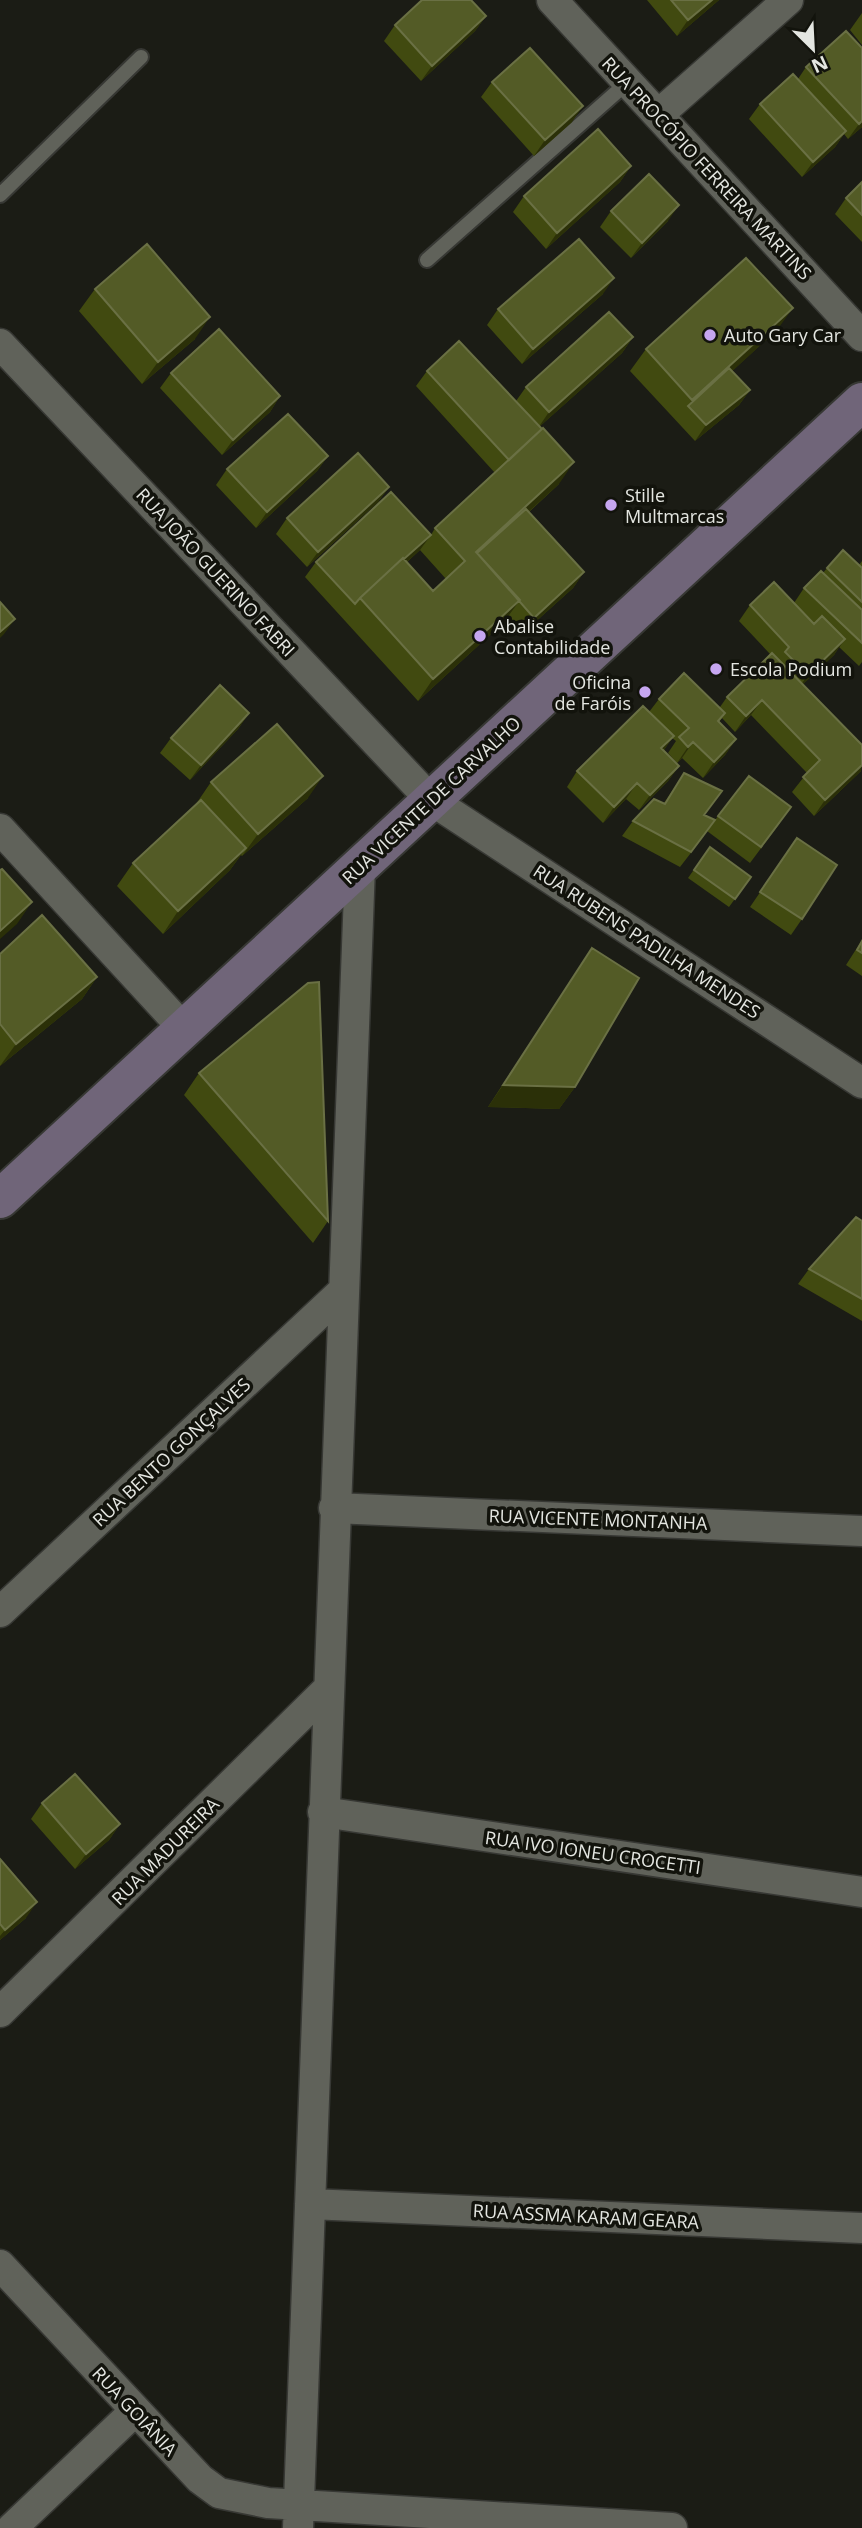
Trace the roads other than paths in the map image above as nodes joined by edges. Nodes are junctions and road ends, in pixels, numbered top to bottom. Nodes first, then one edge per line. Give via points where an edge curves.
1 (552, 0) edge
2 (788, 0) edge
3 (141, 57) dead end
4 (628, 82) junction
5 (659, 115) junction
6 (0, 195) edge
7 (427, 260) dead end
8 (862, 336) edge
9 (0, 344) edge
10 (862, 401) edge
11 (431, 800) junction
12 (0, 829) edge
13 (360, 866) junction
14 (184, 1029) junction
15 (862, 1083) edge
16 (0, 1199) edge
17 (342, 1292) junction
18 (334, 1508) junction
19 (862, 1531) edge
20 (0, 1612) edge
21 (328, 1689) junction
22 (323, 1812) junction
23 (862, 1892) edge
24 (0, 2012) edge
25 (310, 2204) junction
26 (862, 2228) edge
27 (0, 2265) edge
28 (135, 2411) junction
29 (298, 2517) edge
30 (12, 2528) edge
31 (672, 2528) edge

1 - 4 street, RUA PROCÓPIO FERREIRA MARTINS
2 - 5 street
3 - 6 lane
4 - 5 street, RUA PROCÓPIO FERREIRA MARTINS
4 - 7 lane
5 - 8 street, RUA PROCÓPIO FERREIRA MARTINS
9 - 11 street, RUA JOÃO GUERINO FABRI
10 - 11 main road, RUA VICENTE DE CARVALHO
11 - 13 main road, RUA VICENTE DE CARVALHO
11 - 15 street, RUA RUBENS PADILHA MENDES
12 - 14 street
13 - 14 main road, RUA VICENTE DE CARVALHO
13 - 17 street
14 - 16 main road, RUA VICENTE DE CARVALHO
17 - 18 street
17 - 20 street, RUA BENTO GONÇALVES
18 - 19 street, RUA VICENTE MONTANHA
18 - 21 street
21 - 22 street
21 - 24 street, RUA MADUREIRA
22 - 23 street, RUA IVO IONEU CROCETTI
22 - 25 street
25 - 26 street, RUA ASSMA KARAM GEARA
25 - 29 street
27 - 28 street, RUA GOIÂNIA
28 - 29 street, RUA GOIÂNIA via 219,2493
28 - 30 street
29 - 31 street, RUA GOIÂNIA

